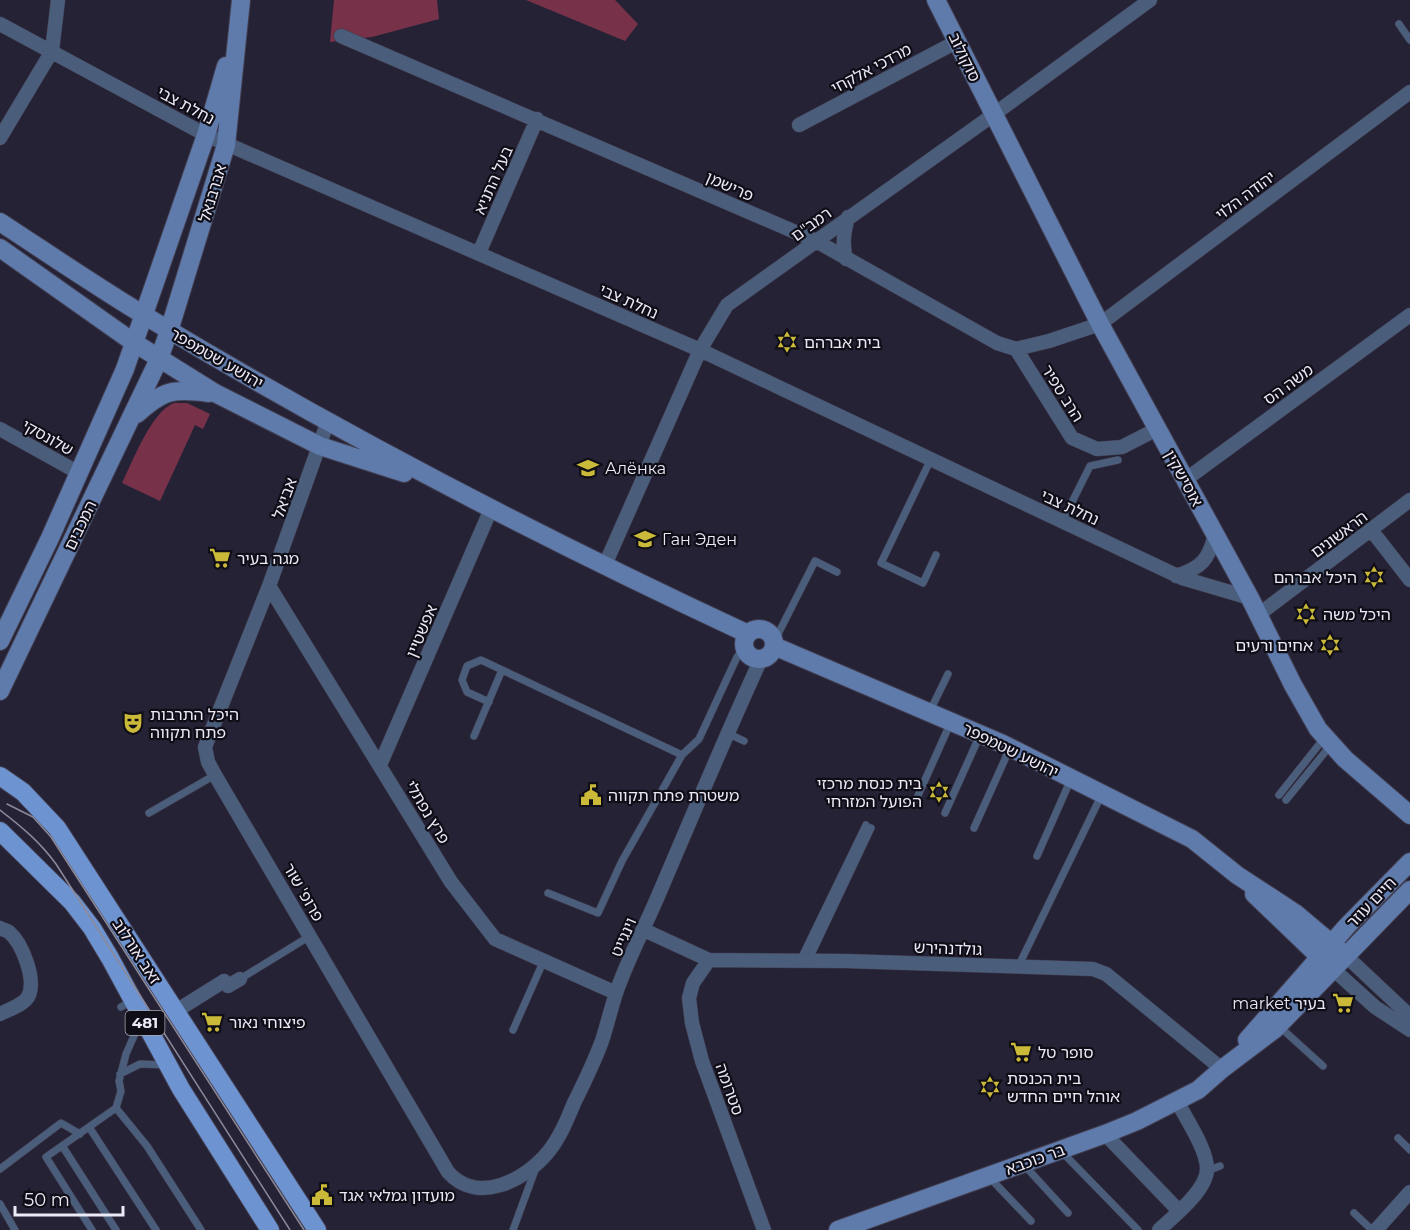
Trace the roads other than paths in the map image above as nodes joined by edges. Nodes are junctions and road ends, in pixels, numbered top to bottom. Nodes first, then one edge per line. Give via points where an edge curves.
1 (58, 0) edge
2 (241, 0) edge
3 (936, 0) edge
4 (1150, 0) edge
5 (239, 21) junction
6 (0, 24) edge
7 (1399, 24) dead end
8 (341, 36) dead end
9 (1410, 40) edge
10 (958, 41) junction
11 (52, 51) junction
12 (1410, 92) edge
13 (993, 115) junction
14 (537, 119) junction
15 (799, 125) dead end
16 (206, 135) junction
17 (0, 138) edge
18 (226, 145) junction
19 (848, 218) junction
20 (0, 222) edge
21 (786, 229) junction
22 (816, 241) junction
23 (0, 248) edge
24 (479, 253) junction
25 (846, 259) junction
26 (786, 262) junction
27 (143, 315) junction
28 (1410, 315) edge
29 (1100, 324) junction
30 (169, 331) junction
31 (133, 342) junction
32 (1016, 349) junction
33 (700, 350) junction
34 (159, 359) junction
35 (215, 393) junction
36 (131, 419) junction
37 (328, 421) junction
38 (0, 429) edge
39 (1158, 429) junction
40 (320, 446) junction
41 (931, 459) junction
42 (1118, 460) dead end
43 (79, 473) junction
44 (1180, 481) junction
45 (440, 484) junction
46 (1410, 500) edge
47 (491, 509) junction
48 (1062, 522) junction
49 (1372, 531) junction
50 (1215, 534) junction
51 (936, 555) dead end
52 (604, 567) junction
53 (837, 572) dead end
54 (1176, 576) junction
55 (1410, 580) edge
56 (269, 586) junction
57 (1254, 606) junction
58 (0, 641) edge
59 (746, 642) junction
60 (769, 649) junction
61 (502, 670) junction
62 (948, 674) dead end
63 (0, 691) edge
64 (489, 702) junction
65 (929, 713) junction
66 (951, 722) junction
67 (727, 733) junction
68 (980, 735) junction
69 (474, 736) dead end
70 (744, 741) dead end
71 (1328, 741) junction
72 (1010, 748) junction
73 (682, 754) junction
74 (380, 765) junction
75 (216, 775) junction
76 (0, 776) edge
77 (1071, 779) junction
78 (1102, 794) junction
79 (1283, 797) dead end
80 (916, 800) dead end
81 (149, 813) dead end
82 (945, 813) dead end
83 (1410, 815) edge
84 (868, 827) dead end
85 (974, 828) dead end
86 (0, 831) edge
87 (1037, 856) dead end
88 (1410, 862) edge
89 (1237, 875) junction
90 (1410, 890) edge
91 (548, 893) dead end
92 (1347, 926) junction
93 (0, 928) edge
94 (1316, 929) junction
95 (644, 930) junction
96 (310, 936) junction
97 (1332, 956) junction
98 (544, 960) junction
99 (709, 960) junction
100 (804, 961) junction
101 (1018, 968) junction
102 (240, 979) joint
103 (616, 993) junction
104 (176, 1011) junction
105 (0, 1014) edge
106 (1410, 1016) edge
107 (142, 1018) junction
108 (1278, 1025) junction
109 (513, 1030) dead end
110 (1410, 1030) edge
111 (168, 1066) junction
112 (1323, 1066) dead end
113 (1222, 1069) junction
114 (120, 1074) junction
115 (1177, 1101) junction
116 (116, 1108) junction
117 (89, 1127) junction
118 (80, 1134) junction
119 (1105, 1134) junction
120 (1398, 1138) dead end
121 (63, 1147) junction
122 (1410, 1150) edge
123 (1060, 1151) junction
124 (536, 1164) junction
125 (1024, 1164) junction
126 (0, 1169) edge
127 (988, 1176) junction
128 (477, 1189) joint
129 (1410, 1192) edge
130 (0, 1204) edge
131 (1179, 1211) junction
132 (1068, 1213) dead end
133 (1354, 1213) dead end
134 (1031, 1221) dead end
135 (1379, 1229) edge
136 (15, 1230) edge
137 (92, 1230) edge
138 (116, 1230) edge
139 (156, 1230) edge
140 (201, 1230) edge
141 (270, 1230) edge
142 (317, 1230) edge
143 (513, 1230) edge
144 (764, 1230) edge
145 (838, 1230) edge
146 (1138, 1230) edge
147 (1159, 1230) edge

1 - 11 street
2 - 5 street, אברבנאל
3 - 10 street, סוקולוב
4 - 13 street, רמב"ם
5 - 16 street, אברבנאל
5 - 18 street, אברבנאל
6 - 11 street, נחלת צבי
7 - 9 lane
8 - 14 street, פרישמן
10 - 13 street, סוקולוב
10 - 15 street, מרדכי אלקחי
11 - 16 street, נחלת צבי
11 - 17 street
12 - 29 street, יהודה הלוי
13 - 19 street, רמב"ם
13 - 29 street, אוסישקין
14 - 21 street, פרישמן
14 - 24 street, בעל התניא
16 - 18 street, נחלת צבי
16 - 27 street, אברבנאל
18 - 24 street, נחלת צבי
18 - 30 street, אברבנאל
19 - 22 street, רמב"ם
19 - 25 street via 843,235
20 - 27 street, יהושע שטמפפר
21 - 22 street, פרישמן
21 - 26 street via 792,241
22 - 25 street, פרישמן
22 - 26 street, רמב"ם
23 - 31 street, יהושע שטמפפר
24 - 33 street, נחלת צבי
25 - 32 street, פרישמן via 997,343
26 - 33 street, רמב"ם via 727,305
27 - 30 street, יהושע שטמפפר
27 - 31 street, אברבנאל
28 - 44 street, משה הס
29 - 32 street
29 - 39 street, אוסישקין
30 - 34 street, אברבנאל
30 - 37 street, יהושע שטמפפר
31 - 34 street, יהושע שטמפפר
31 - 43 street, המכבים
32 - 39 street, הרב ספיר via 1072,438 1097,449 1122,447
33 - 41 street, נחלת צבי
33 - 52 street, רמב"ם
34 - 35 street, יהושע שטמפפר
34 - 36 street, המכבים
35 - 36 street via 166,393
35 - 40 street, יהושע שטמפפר
36 - 63 street, המכבים
37 - 40 street, אביאל
37 - 45 street, יהושע שטמפפר
38 - 43 street, שלונסקי
39 - 44 street, אוסישקין
40 - 45 street, יהושע שטמפפר
40 - 56 street, אביאל
41 - 48 street, נחלת צבי
41 - 51 lane via 881,563 923,583
42 - 48 lane via 1090,466
43 - 58 street, המכבים
44 - 50 street, אוסישקין
45 - 47 street, יהושע שטמפפר
46 - 49 street, הראשונים
47 - 52 street, יהושע שטמפפר
47 - 74 street, אפשטיין
48 - 54 street, נחלת צבי
49 - 55 street
49 - 57 street, הראשונים
50 - 54 street via 1203,563
50 - 57 street, אוסישקין
52 - 59 street, יהושע שטמפפר
53 - 60 lane via 815,561
54 - 57 street, נחלת צבי
56 - 74 street, פרץ נפתלי
56 - 75 street, פרופ' שור via 205,747
57 - 71 street, אוסישקין via 1293,686
59 - 60 street via 751,657
59 - 60 street via 756,629 761,629 770,634
59 - 73 lane via 699,739
60 - 65 street, יהושע שטמפפר
60 - 67 street, וינגייט
61 - 64 lane
61 - 64 lane via 481,660 467,666 462,680 467,692
61 - 73 lane
62 - 65 lane
64 - 69 lane
65 - 66 street, יהושע שטמפפר
66 - 68 street, יהושע שטמפפר
66 - 80 lane
67 - 70 lane
67 - 95 street, וינגייט
68 - 72 street, יהושע שטמפפר
68 - 82 lane
71 - 79 lane
71 - 83 street, אוסישקין
72 - 77 street, יהושע שטמפפר
72 - 85 lane
73 - 91 lane via 622,861 598,913
74 - 98 street, פרץ נפתלי via 451,882 495,939
75 - 81 lane
75 - 96 street, פרופ' שור
76 - 104 main road, זאב אורלוב / 481 via 40,808 82,855
77 - 78 street, יהושע שטמפפר
77 - 87 lane
78 - 89 street, יהושע שטמפפר via 1192,839
78 - 101 lane
84 - 100 lane
86 - 107 main road, זאב אורלוב / 481 via 72,902 98,938 127,1003
88 - 92 street, חיים עוזר
89 - 94 street, יהושע שטמפפר
89 - 97 street, יהושע שטמפפר via 1274,915
90 - 97 street, חיים עוזר
92 - 94 street via 1334,932
92 - 97 street, חיים עוזר
93 - 105 street via 9,932 19,947 29,965 31,981 28,997
94 - 97 street, יהושע שטמפפר
95 - 99 street, גולדנהירש
95 - 103 street, וינגייט
96 - 102 lane
96 - 128 street, פרופ' שור via 447,1172 465,1186
97 - 106 street, יהושע שטמפפר
97 - 108 street, בר כוכבא
97 - 110 street, יהושע שטמפפר via 1375,1007
97 - 113 street, בר כוכבא
98 - 103 street, פרץ נפתלי
98 - 109 lane
99 - 100 street, גולדנהירש
99 - 144 street, סטרומה via 693,983 689,998 692,1023 702,1061
100 - 101 street, גולדנהירש
101 - 113 street, גולדנהירש via 1078,967 1106,974
102 - 104 street via 228,987 224,981
103 - 124 street, וינגייט via 601,1041 562,1130
104 - 142 main road, זאב אורלוב / 481
107 - 111 main road, זאב אורלוב / 481
107 - 114 lane
108 - 112 lane
108 - 113 street, בר כוכבא
111 - 114 lane via 140,1064
111 - 141 main road, זאב אורלוב / 481
113 - 115 street, בר כוכבא via 1198,1090
114 - 116 lane
115 - 119 street, בר כוכבא
115 - 131 street via 1213,1168
116 - 117 lane
116 - 140 lane via 147,1146
117 - 118 lane
117 - 139 lane
118 - 121 lane
118 - 126 lane via 61,1123
119 - 123 street, בר כוכבא
119 - 131 street
120 - 122 lane
121 - 137 lane via 46,1157
121 - 138 lane
123 - 125 street, בר כוכבא
123 - 146 lane
124 - 128 street, וינגייט via 503,1184
124 - 143 lane
125 - 127 street, בר כוכבא
125 - 132 lane
127 - 134 lane
127 - 145 street, בר כוכבא
129 - 135 street
130 - 136 lane
131 - 147 street
133 - 135 lane

